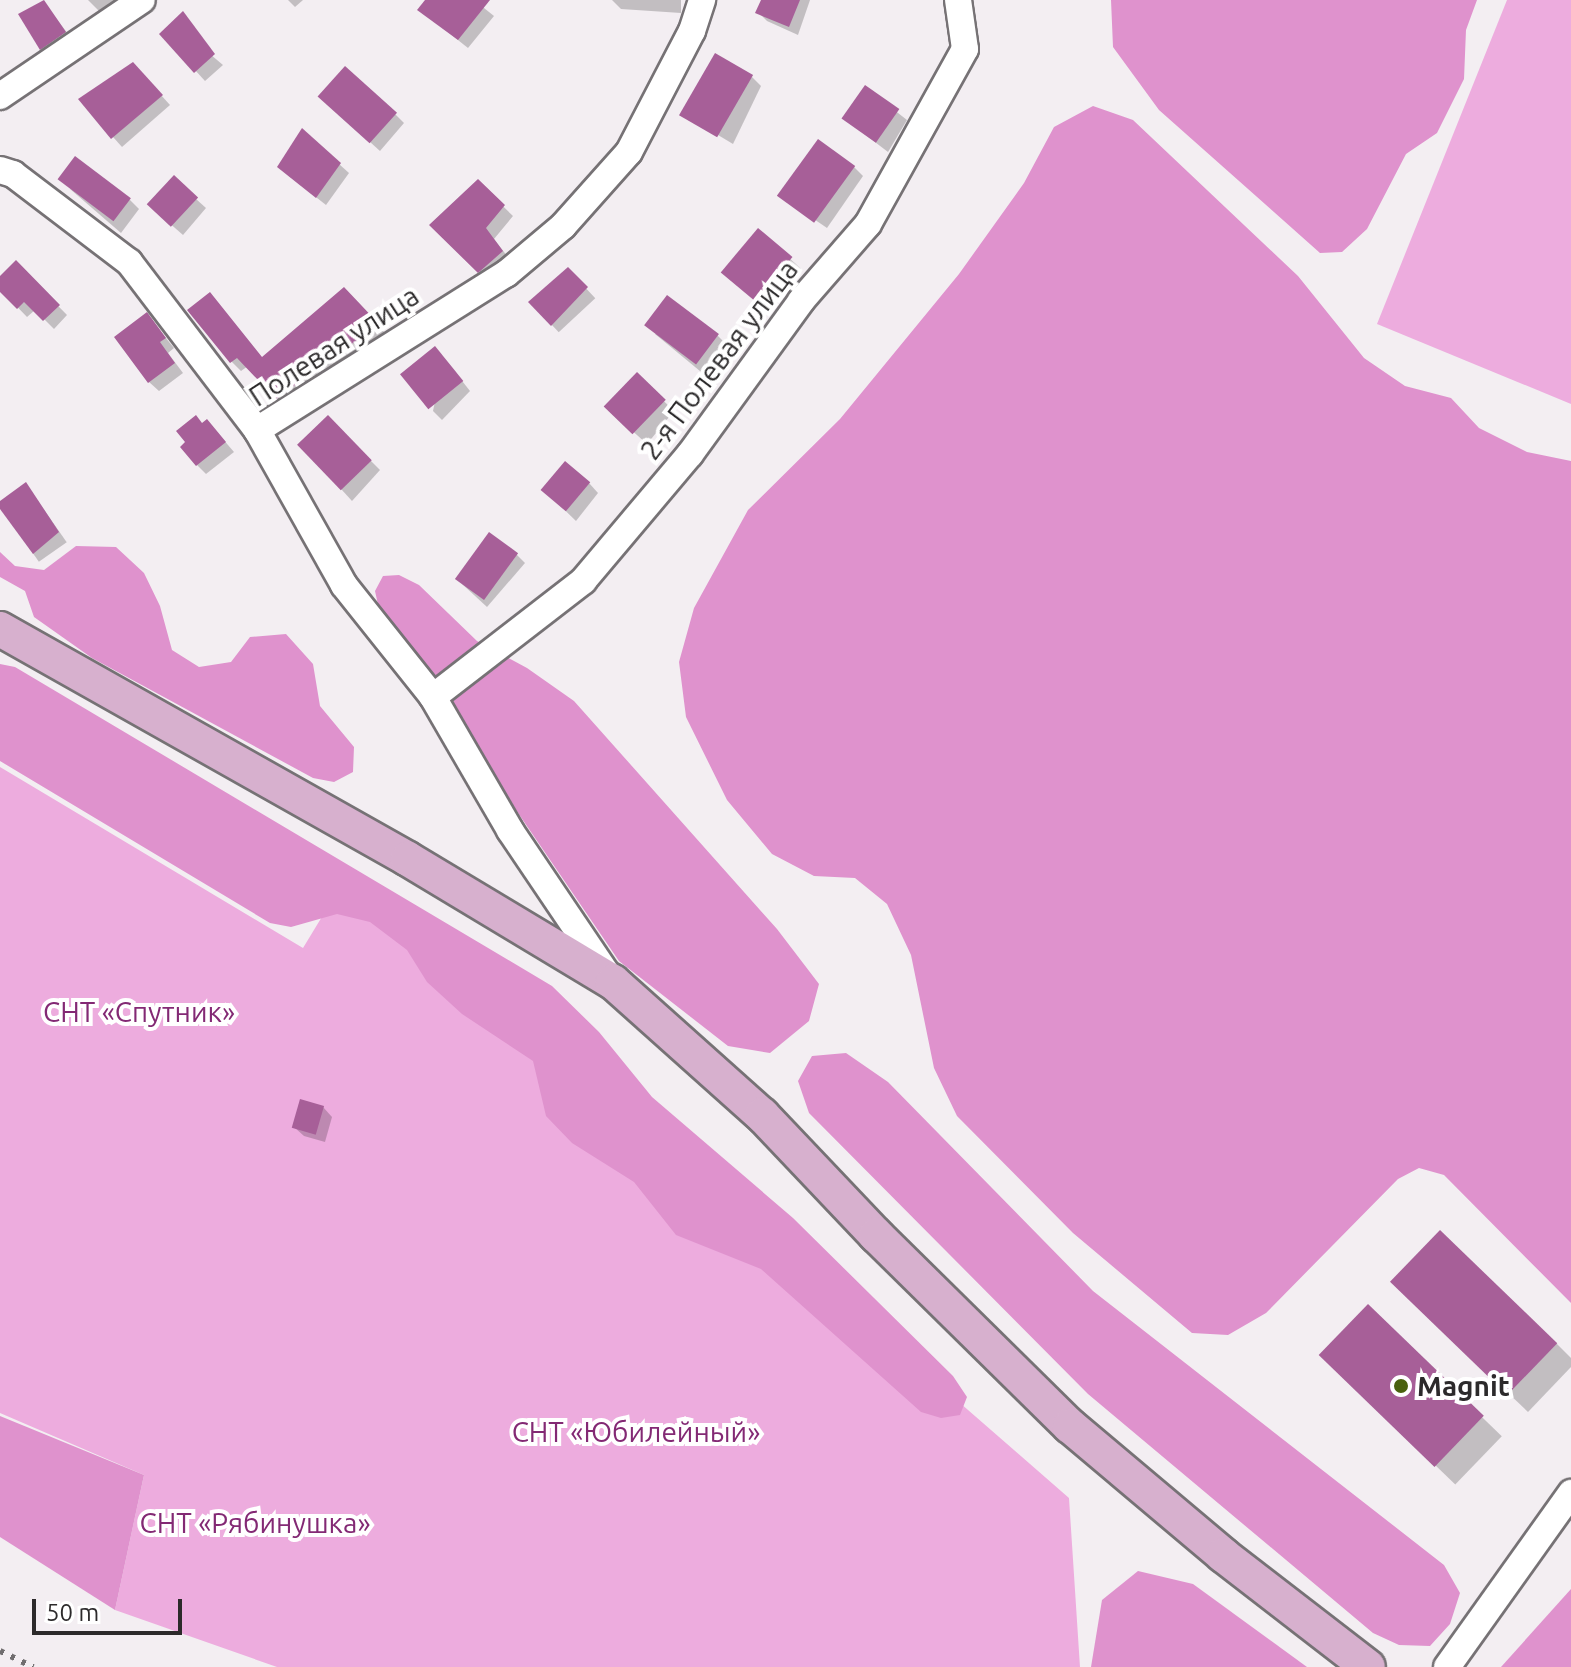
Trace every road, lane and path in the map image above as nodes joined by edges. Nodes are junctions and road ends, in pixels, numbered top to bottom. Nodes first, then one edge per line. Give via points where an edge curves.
1 (142, 0) edge
2 (702, 0) edge
3 (958, 0) edge
4 (0, 96) edge
5 (0, 170) edge
6 (257, 430) junction
7 (0, 629) edge
8 (433, 697) junction
9 (613, 982) junction
10 (1571, 1493) edge
11 (1368, 1667) edge
12 (1447, 1667) edge

1 - 4 street
2 - 6 street, Полевая улица via 692,31 629,152 563,226 506,274
3 - 8 street, 2-я Полевая улица via 965,49 868,224 801,301 690,454 583,581
5 - 6 street via 13,174 129,262
6 - 8 street, Полевая улица via 344,585
7 - 9 main road via 408,859
8 - 9 street, Полевая улица via 510,830
9 - 11 main road via 762,1115 1070,1426 1223,1555
10 - 12 street

